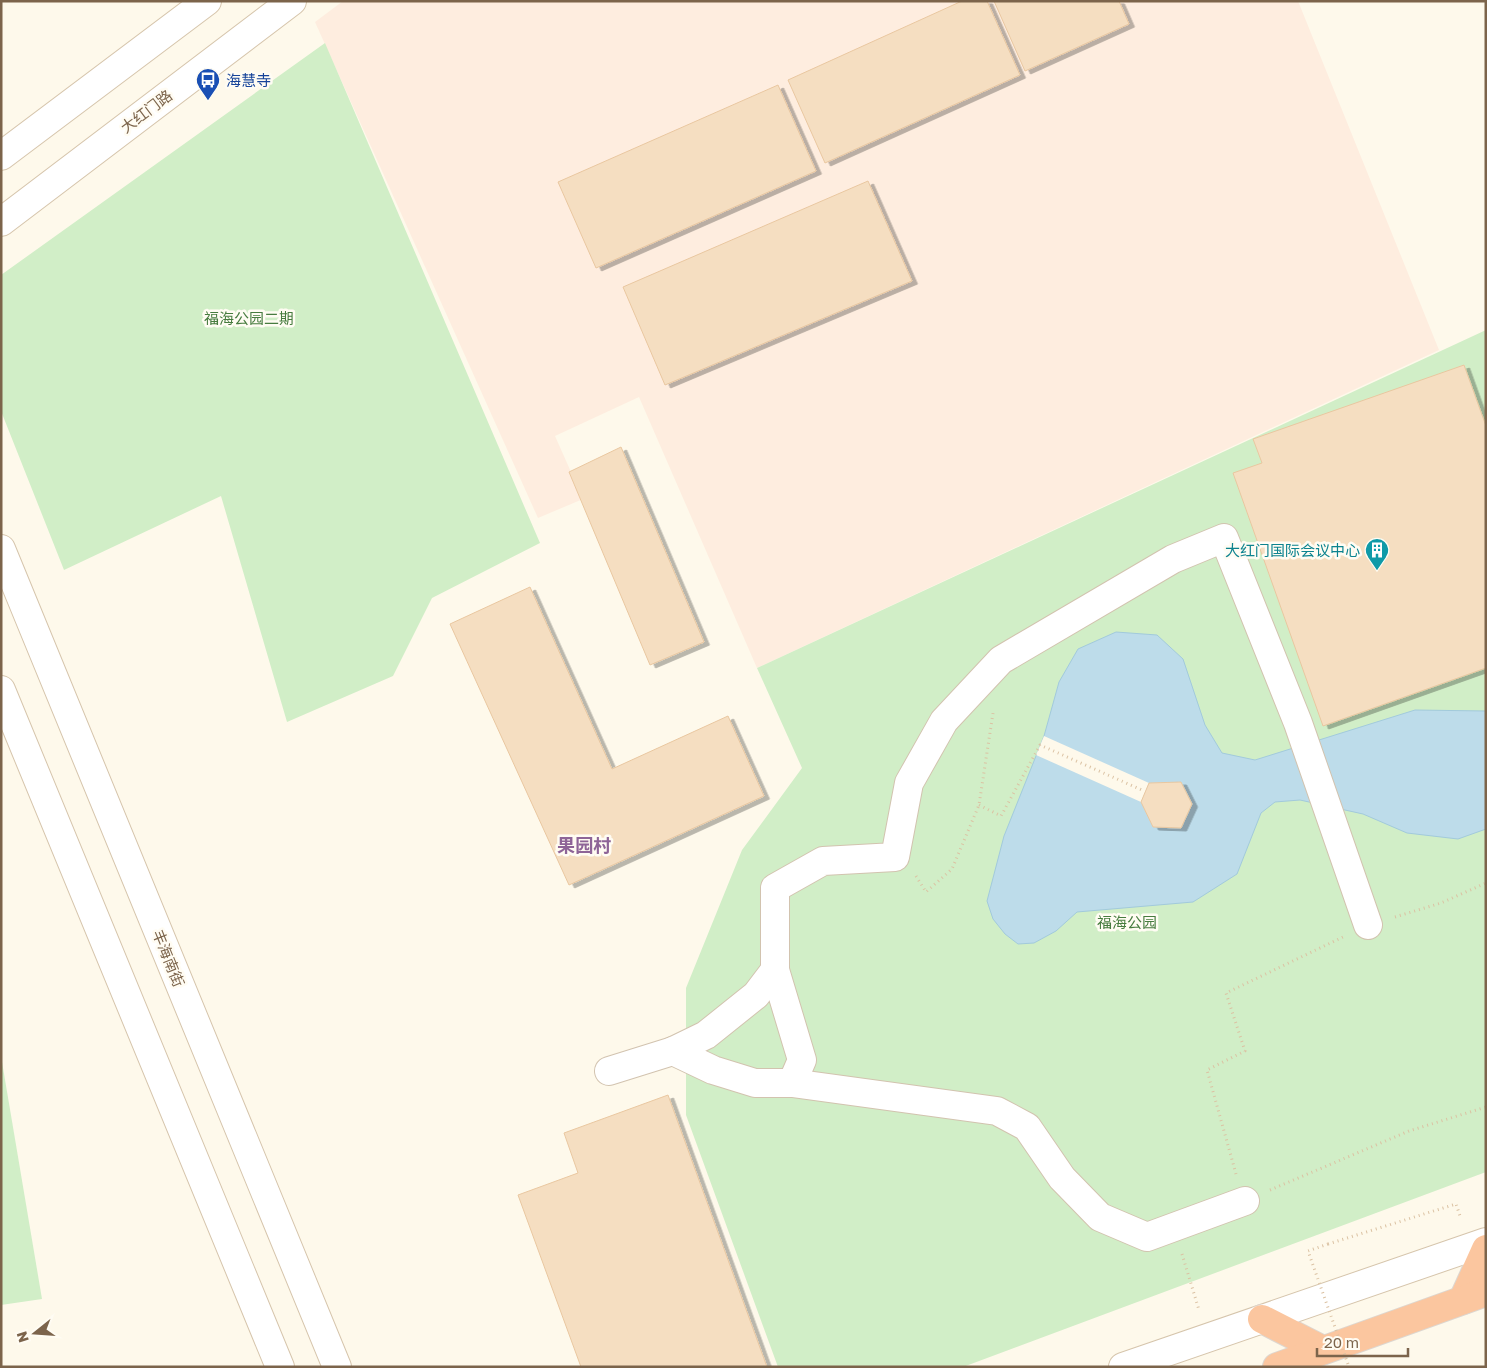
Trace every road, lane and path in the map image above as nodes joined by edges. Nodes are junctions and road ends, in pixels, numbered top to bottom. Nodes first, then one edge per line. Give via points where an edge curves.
1 (207, 1) edge
2 (292, 1) edge
3 (1, 156) edge
4 (1, 222) edge
5 (1, 549) edge
6 (1, 690) edge
7 (994, 708) dead end
8 (1142, 790) dead end
9 (979, 805) junction
10 (895, 857) junction
11 (1486, 883) edge
12 (1368, 925) junction
13 (776, 970) junction
14 (673, 1051) junction
15 (609, 1071) dead end
16 (792, 1083) junction
17 (1486, 1107) edge
18 (1245, 1201) junction
19 (1440, 1210) dead end
20 (1173, 1228) junction
21 (1486, 1242) edge
22 (1486, 1249) edge
23 (1474, 1296) edge
24 (1262, 1319) junction
25 (1208, 1337) junction
26 (1323, 1350) junction
27 (280, 1367) edge
28 (337, 1367) edge
29 (1124, 1367) edge
30 (1276, 1367) edge
31 (1350, 1367) edge

1 - 3 street
2 - 4 street, 大红门路
5 - 28 street, 丰海南街
6 - 27 street
7 - 9 path
8 - 9 path via 1040,745 1001,816
9 - 10 path via 952,869 926,892 913,871
10 - 12 street via 909,783 944,721 1001,660 1173,559 1224,538 1298,723
10 - 13 street via 823,862 775,888
11 - 12 path via 1441,903
12 - 18 path via 1226,993 1245,1051 1207,1070
13 - 14 street via 756,995 725,1021 706,1035
13 - 16 street via 802,1060
14 - 15 street
14 - 16 street via 732,1077 755,1083
16 - 20 street via 997,1111 1027,1127 1062,1178 1100,1216 1146,1237
17 - 18 path via 1409,1131
18 - 20 street
19 - 31 path, bridge via 1308,1251
20 - 25 path
21 - 24 street
22 - 23 highway
23 - 26 highway
24 - 25 street
24 - 26 highway
25 - 29 street
26 - 30 highway

